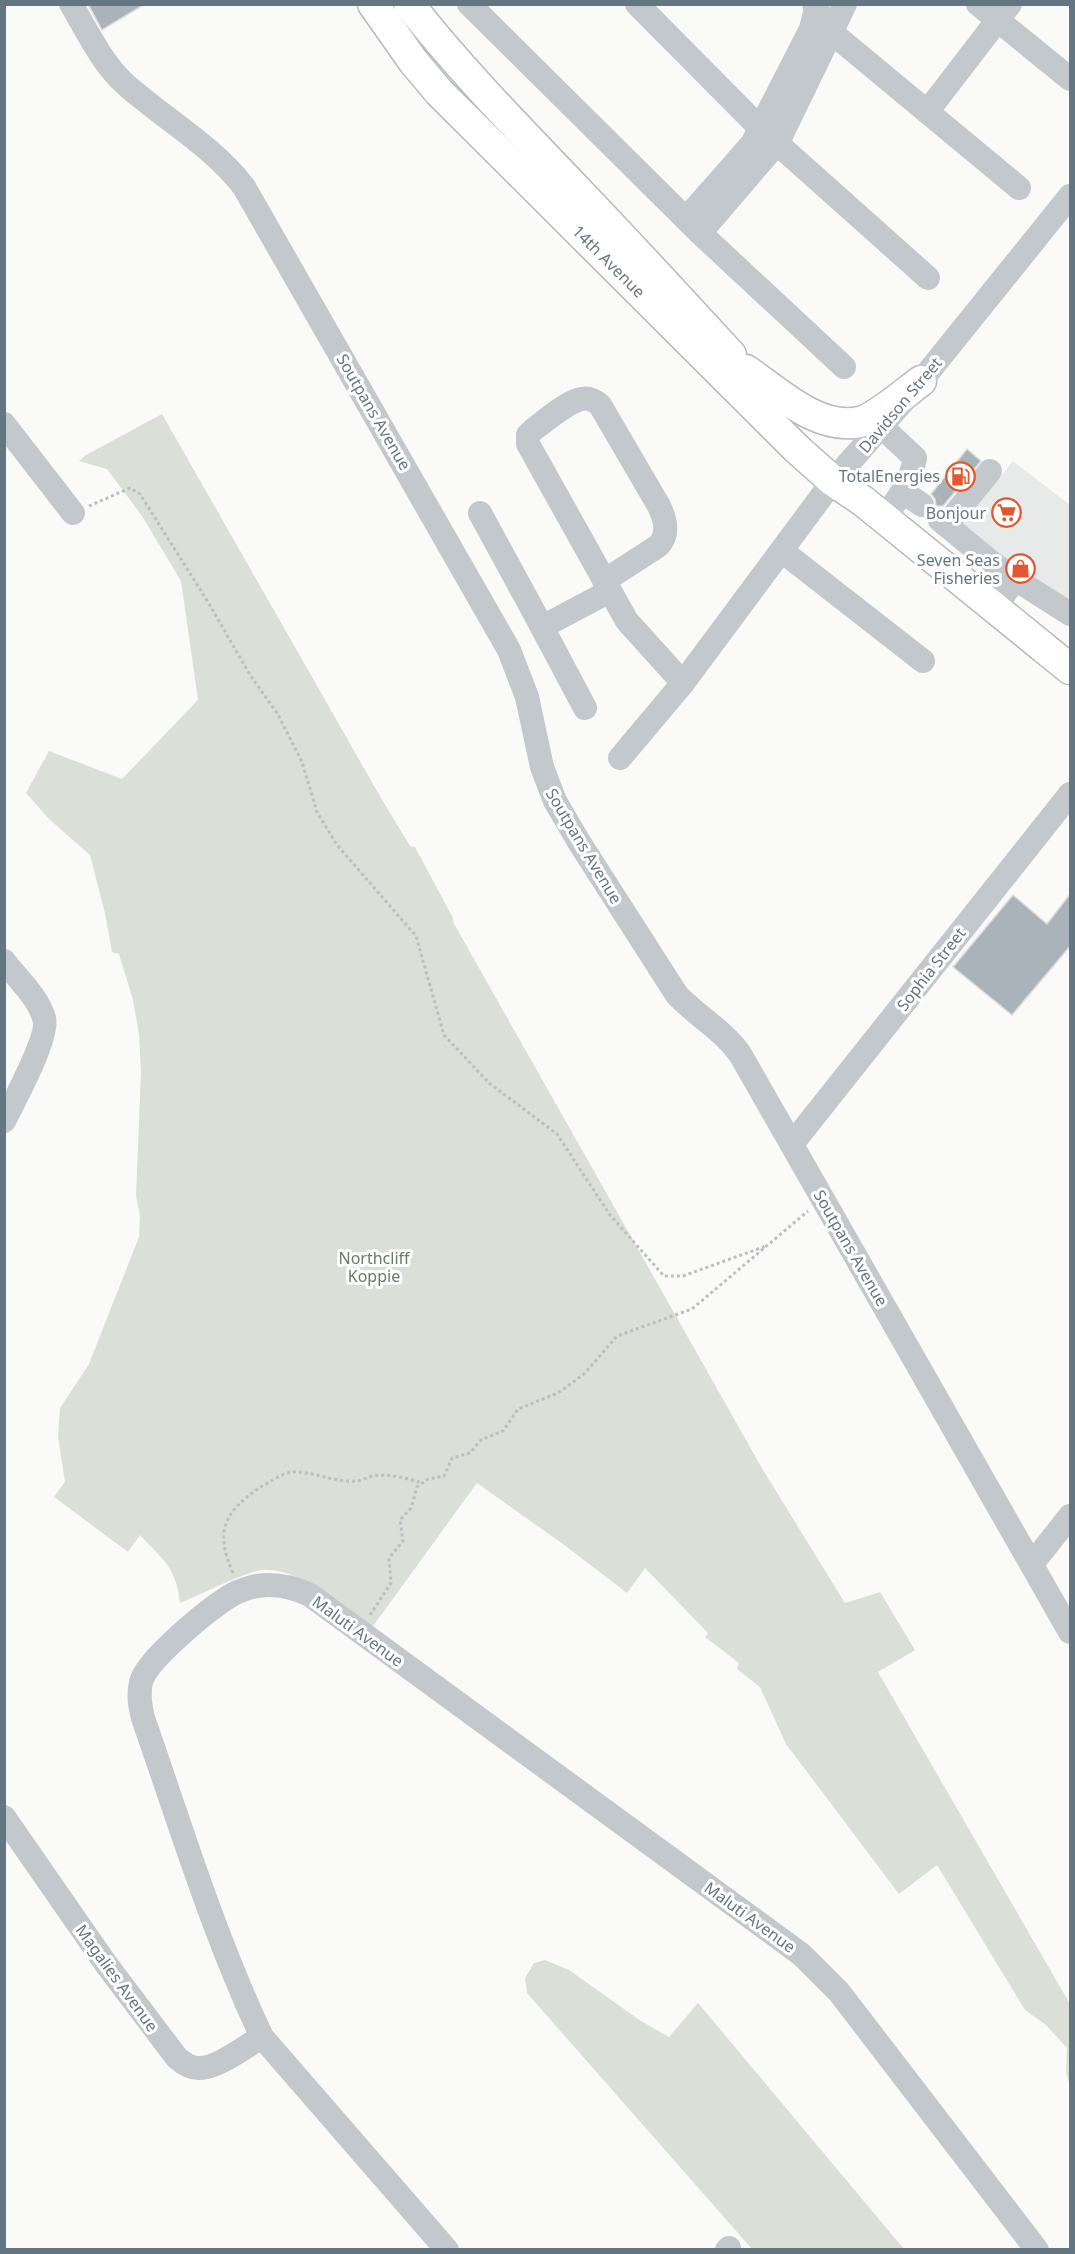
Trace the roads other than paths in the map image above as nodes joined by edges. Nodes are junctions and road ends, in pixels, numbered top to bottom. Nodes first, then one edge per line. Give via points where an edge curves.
1 (71, 4) edge
2 (373, 4) edge
3 (409, 4) edge
4 (469, 4) edge
5 (637, 4) edge
6 (844, 4) edge
7 (978, 4) edge
8 (815, 5) edge
9 (1004, 12) edge
10 (831, 32) junction
11 (1071, 79) edge
12 (927, 112) junction
13 (770, 135) junction
14 (1019, 188) dead end
15 (1071, 196) edge
16 (693, 226) junction
17 (928, 278) dead end
18 (844, 367) dead end
19 (746, 370) junction
20 (921, 381) junction
21 (4, 423) edge
22 (882, 428) junction
23 (990, 471) dead end
24 (839, 475) junction
25 (873, 510) junction
26 (73, 513) road end
27 (480, 513) dead end
28 (934, 516) junction
29 (782, 551) junction
30 (939, 562) junction
31 (1015, 579) junction
32 (607, 586) junction
33 (995, 607) junction
34 (1071, 614) edge
35 (542, 627) junction
36 (923, 661) dead end
37 (1071, 669) edge
38 (683, 683) junction
39 (585, 708) dead end
40 (620, 758) dead end
41 (1071, 794) edge
42 (4, 961) edge
43 (4, 1121) edge
44 (792, 1144) junction
45 (1071, 1516) edge
46 (1032, 1564) junction
47 (1071, 1632) edge
48 (4, 1817) edge
49 (262, 2037) junction
50 (447, 2250) edge
51 (1037, 2250) edge

1 - 44 street, Soutpans Avenue via 124,84 216,156 244,187 509,650 527,697 542,767 555,801 677,995 735,1047
2 - 24 main road, 14th Avenue via 439,92 797,449
3 - 19 main road, 14th Avenue via 451,57
4 - 16 street
5 - 13 street
6 - 10 street
7 - 9 street
8 - 10 street
8 - 13 street via 811,29
9 - 11 street
9 - 12 street
10 - 12 street
10 - 13 street
12 - 14 street
13 - 16 street
13 - 17 street
15 - 20 street, Davidson Street
16 - 18 street
19 - 20 main road via 815,418 829,422 860,422
19 - 24 main road, 14th Avenue
20 - 22 street, Davidson Street
21 - 26 street
22 - 24 street, Davidson Street
22 - 28 street via 915,456 913,469
23 - 28 street
24 - 25 main road, 14th Avenue
24 - 29 street, Davidson Street
25 - 28 street
25 - 30 main road, 14th Avenue
27 - 35 street
28 - 30 street
28 - 31 street
29 - 36 street
29 - 38 street, Davidson Street
30 - 33 main road, 14th Avenue
31 - 33 street
31 - 34 street
32 - 32 street via 526,439 533,430 583,398 600,405 665,520 663,540 658,546
32 - 35 street
32 - 38 street via 627,621
33 - 37 main road, 14th Avenue
35 - 39 street
38 - 40 street, Davidson Street
41 - 44 street, Sophia Street
42 - 43 street via 45,1021 42,1038
44 - 46 street, Soutpans Avenue
45 - 46 street
46 - 47 street, Soutpans Avenue
48 - 49 street, Magalies Avenue via 177,2058 198,2068 211,2067
49 - 50 street, Maluti Avenue
49 - 51 street, Maluti Avenue via 203,1890 139,1700 141,1681 154,1660 185,1632 231,1595 268,1585 295,1588 310,1595 808,1961 840,1992

